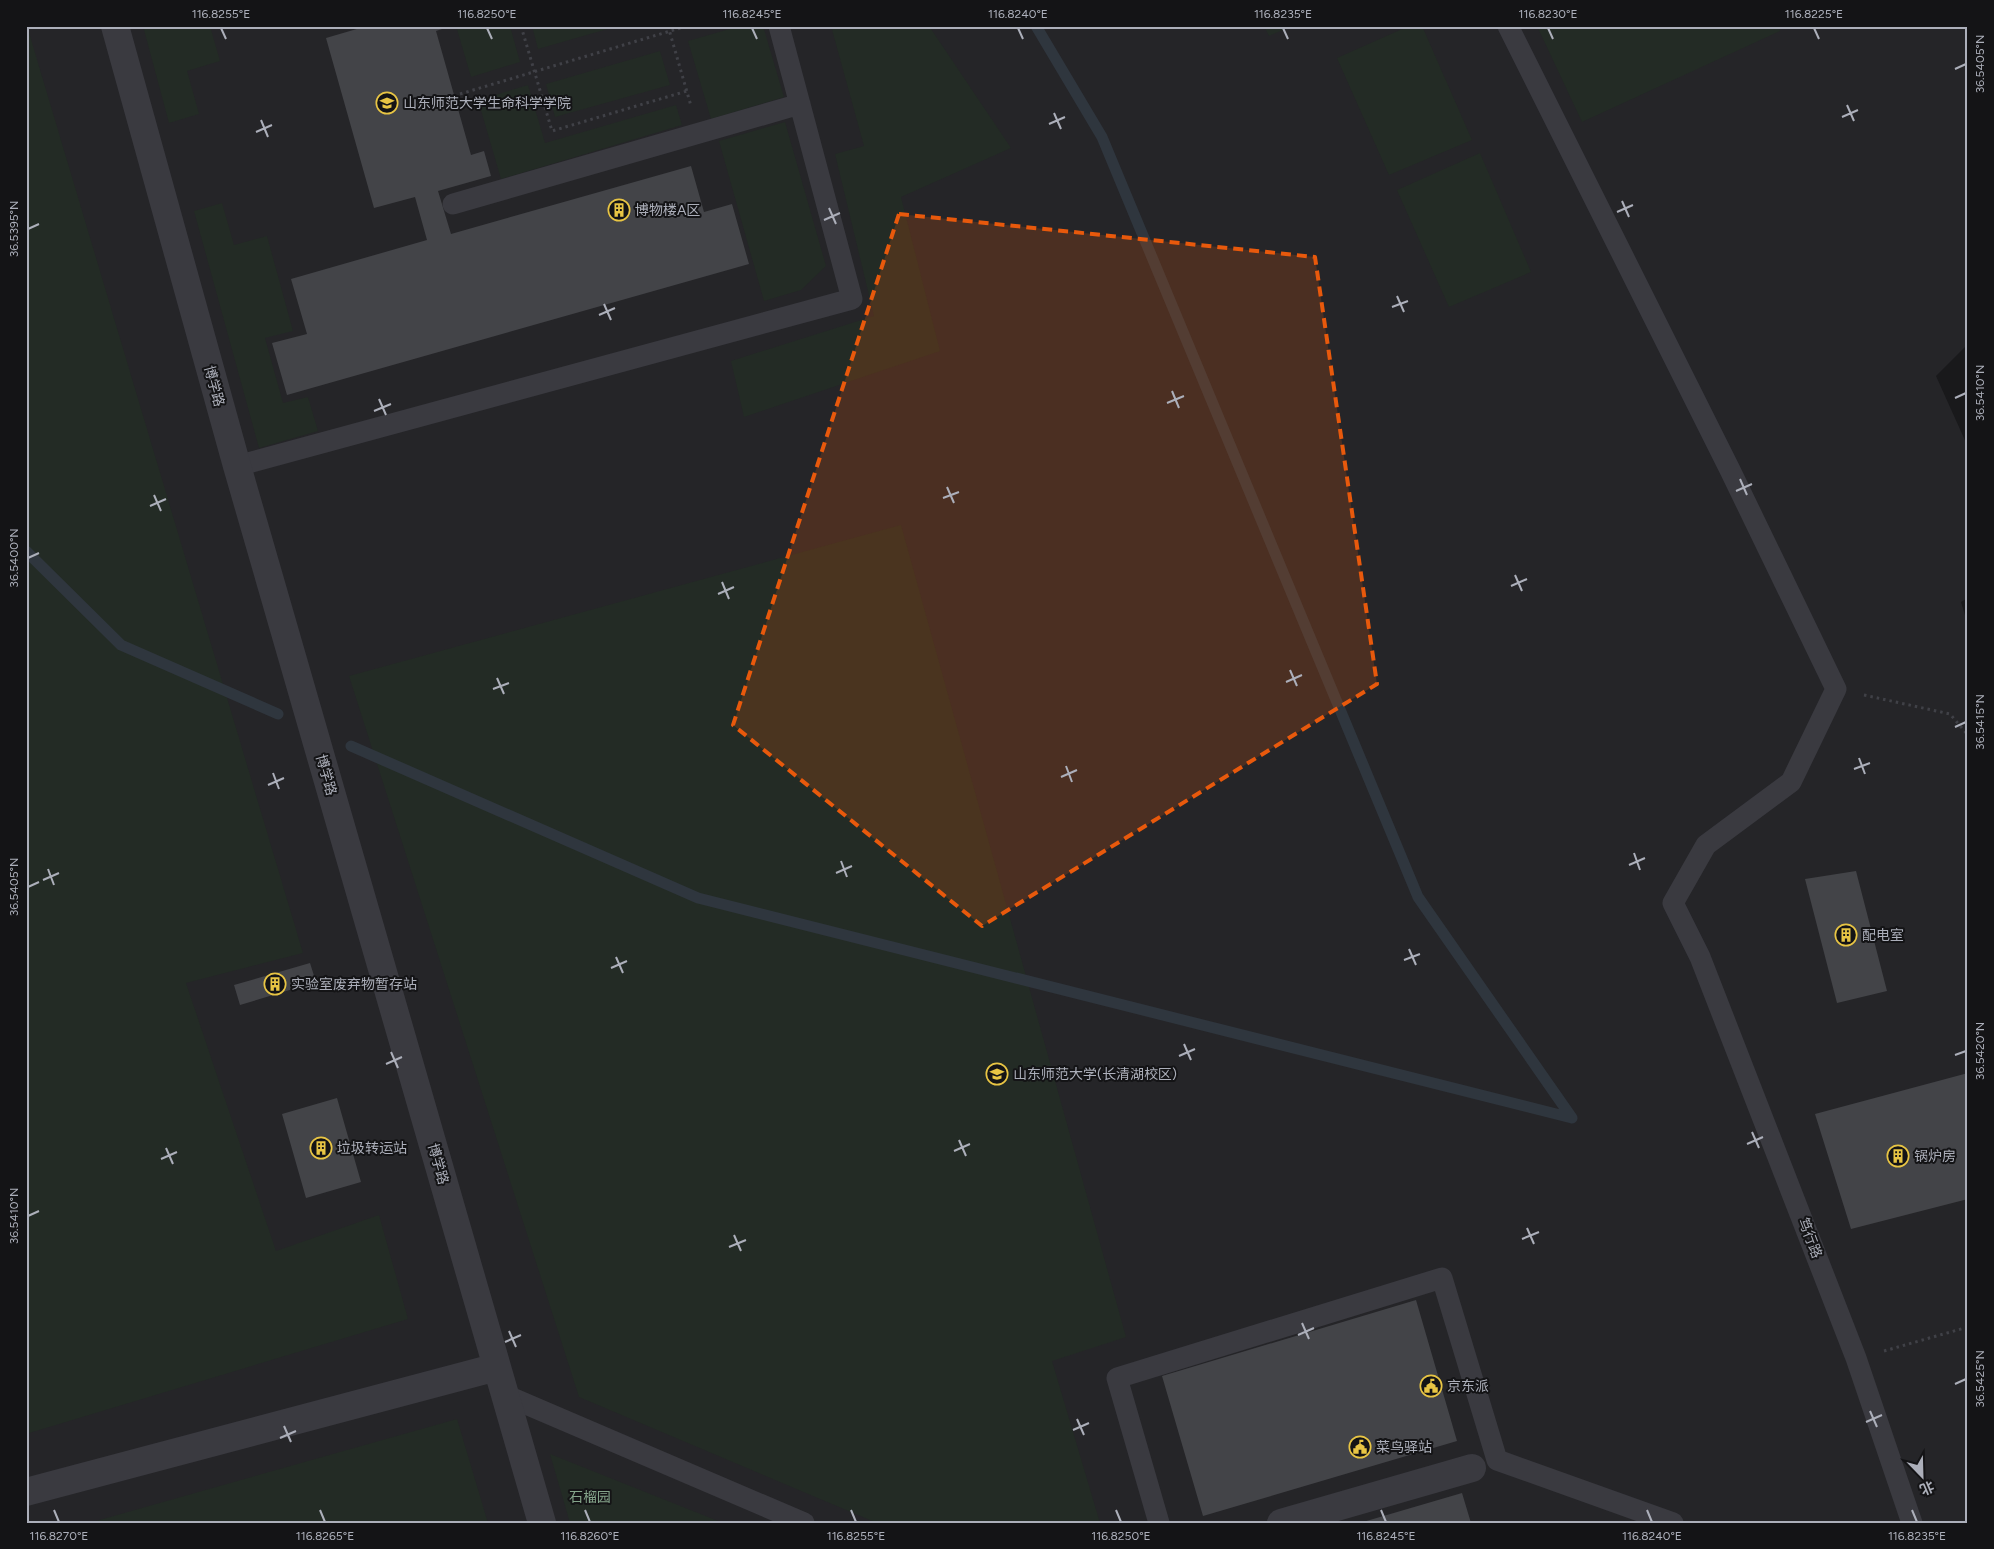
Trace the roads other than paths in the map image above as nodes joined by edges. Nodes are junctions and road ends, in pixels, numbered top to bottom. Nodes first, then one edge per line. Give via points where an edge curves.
1 (115, 26) edge
2 (779, 26) edge
3 (1508, 26) edge
4 (800, 104) junction
5 (452, 204) dead end
6 (236, 466) junction
7 (496, 1367) junction
8 (505, 1395) junction
9 (1472, 1468) dead end
10 (26, 1492) edge
11 (542, 1523) edge
12 (804, 1523) edge
13 (1159, 1523) edge
14 (1281, 1523) edge
15 (1672, 1523) edge
16 (1912, 1523) edge

1 - 6 street, 博学路
2 - 4 lane
3 - 16 lane, 笃行路 via 1836,689 1791,782 1706,845 1673,904 1700,957 1856,1358
4 - 5 lane
4 - 6 lane via 852,298
6 - 7 street, 博学路
7 - 8 street, 博学路
7 - 10 street
8 - 11 street, 博学路
8 - 12 lane
9 - 14 street
13 - 15 lane via 1117,1378 1442,1278 1497,1460

